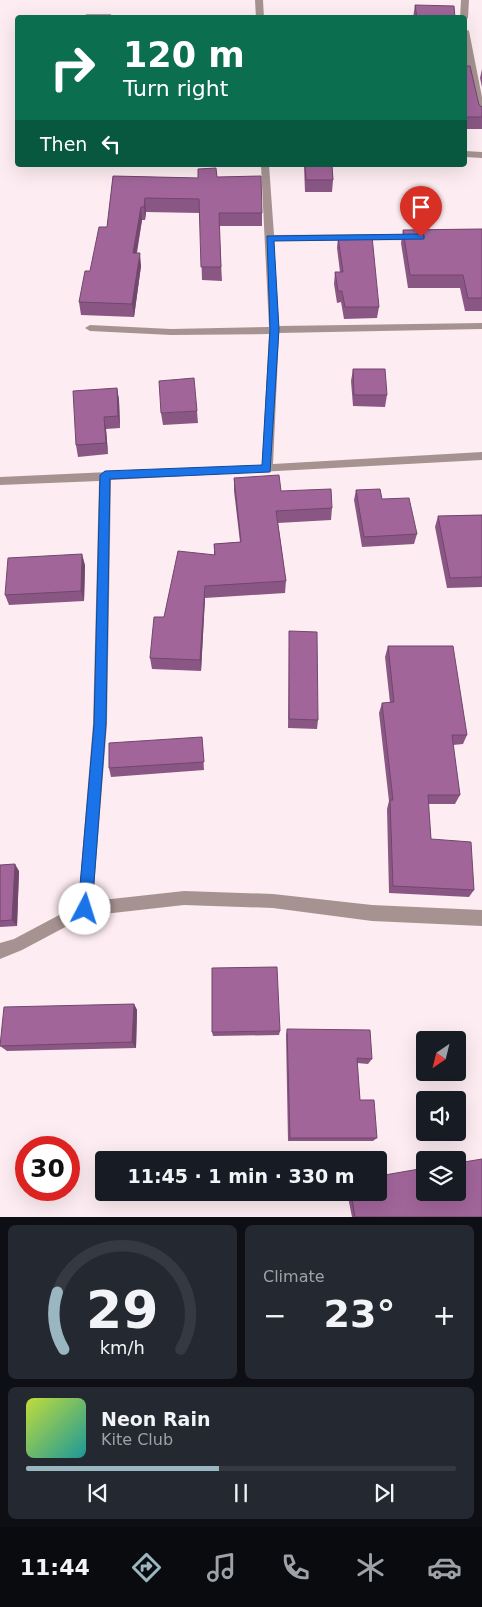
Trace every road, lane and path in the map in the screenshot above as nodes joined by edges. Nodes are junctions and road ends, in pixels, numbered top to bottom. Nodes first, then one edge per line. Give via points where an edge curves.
1 (259, 0) edge
2 (465, 0) edge
3 (260, 15) edge
4 (464, 15) edge
5 (467, 52) edge
6 (469, 74) edge
7 (482, 74) edge
8 (482, 116) edge
9 (467, 154) edge
10 (482, 154) edge
11 (265, 167) edge
12 (430, 237) edge
13 (270, 238) junction
14 (482, 326) edge
15 (90, 328) dead end
16 (274, 329) junction
17 (482, 456) edge
18 (266, 469) junction
19 (105, 475) junction
20 (0, 482) edge
21 (85, 909) junction
22 (482, 918) edge
23 (0, 951) edge

1 - 3 street
2 - 4 street
5 - 6 street
6 - 7 street
6 - 8 street
9 - 10 street
11 - 13 street
12 - 13 street
13 - 16 street
14 - 16 street
15 - 16 street via 171,332
16 - 18 street
17 - 18 street
18 - 19 street
19 - 20 street
19 - 21 street via 100,724
21 - 22 street via 184,898 273,901 372,913
21 - 23 street

